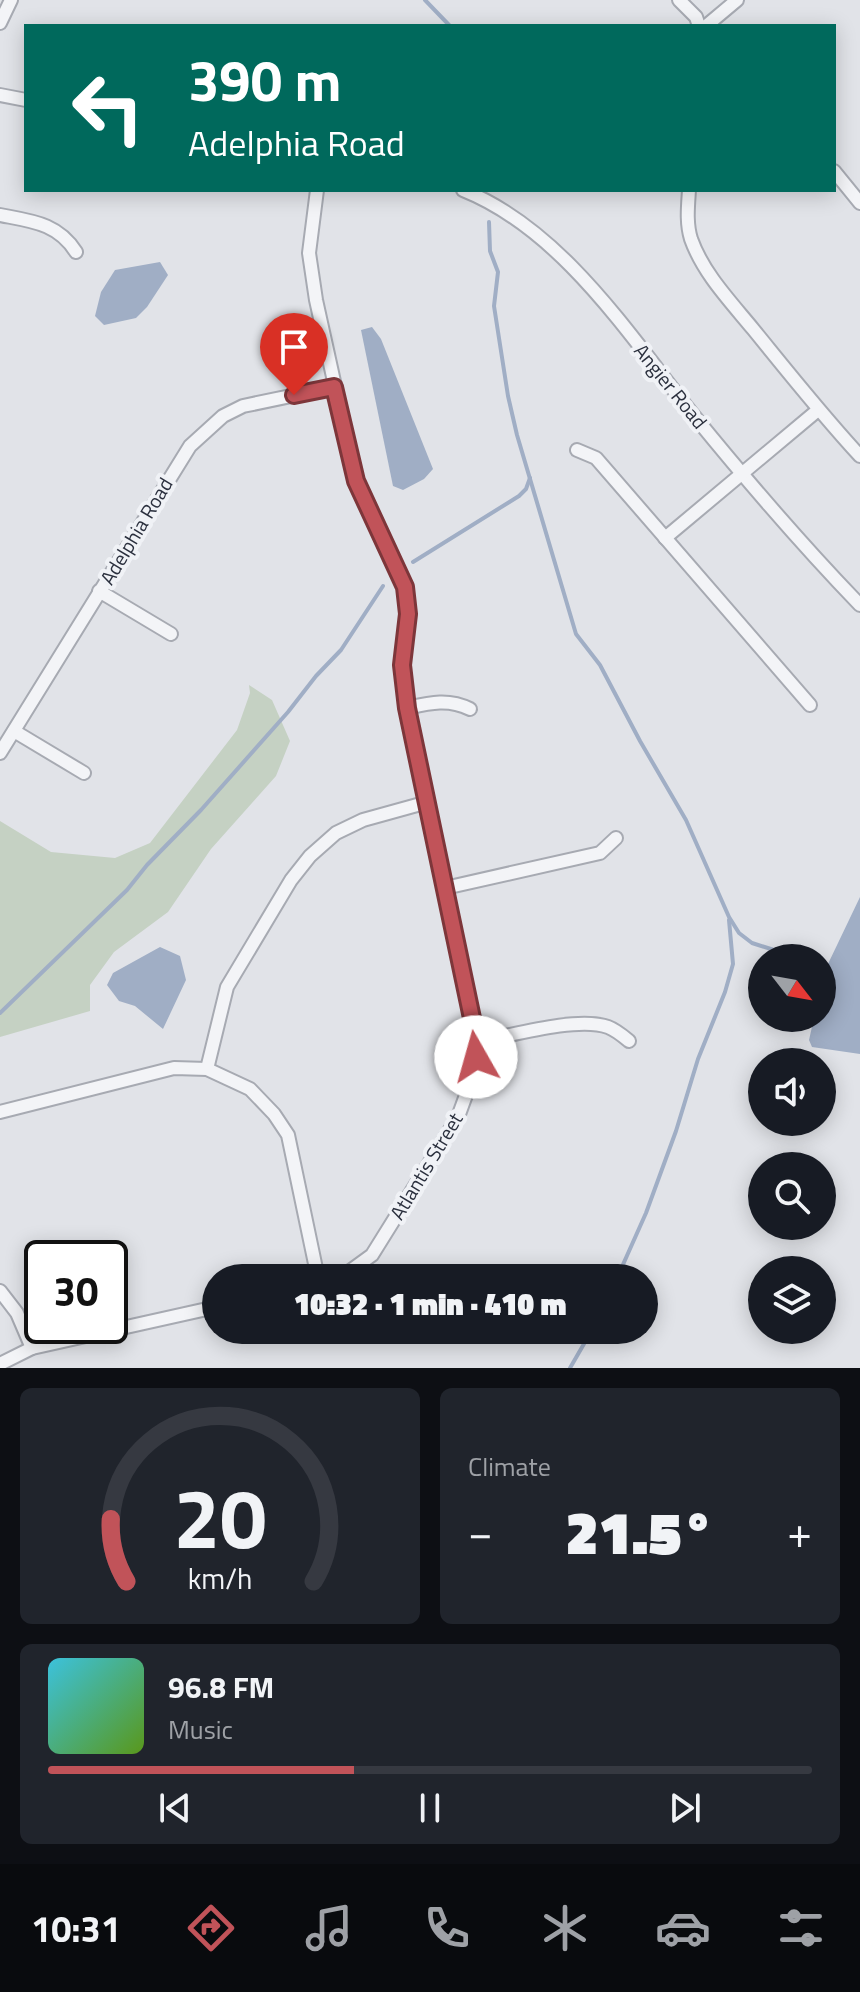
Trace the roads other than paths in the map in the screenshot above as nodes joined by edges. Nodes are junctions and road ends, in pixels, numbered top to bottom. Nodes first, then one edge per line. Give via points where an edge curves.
1 (11, 0) edge
2 (679, 0) edge
3 (737, 0) edge
4 (0, 23) edge
5 (698, 24) edge
6 (708, 24) edge
7 (0, 95) edge
8 (24, 100) edge
9 (836, 173) edge
10 (317, 192) edge
11 (467, 192) edge
12 (689, 192) edge
13 (860, 203) edge
14 (0, 215) edge
15 (76, 252) dead end
16 (334, 387) junction
17 (818, 410) junction
18 (577, 450) dead end
19 (860, 456) edge
20 (742, 474) junction
21 (665, 538) junction
22 (99, 591) junction
23 (860, 605) edge
24 (171, 634) dead end
25 (810, 705) dead end
26 (407, 708) junction
27 (470, 709) dead end
28 (14, 731) junction
29 (0, 753) edge
30 (84, 773) dead end
31 (428, 802) junction
32 (616, 838) dead end
33 (445, 888) junction
34 (629, 1041) dead end
35 (477, 1042) junction
36 (207, 1069) junction
37 (0, 1112) edge
38 (315, 1264) edge
39 (360, 1264) edge
40 (0, 1291) edge
41 (202, 1310) edge
42 (32, 1348) junction
43 (0, 1364) edge

1 - 4 street
2 - 5 street
3 - 6 street
7 - 8 street
9 - 13 street
10 - 16 street, Atlantis Street via 309,253
11 - 20 street, Angier Road via 506,212 556,250
12 - 17 street via 690,236 700,259
14 - 15 street via 56,229
16 - 22 street, Adelphia Road via 243,406 205,429 173,470
16 - 26 street, Atlantis Street via 356,481 405,587 408,614 402,665
17 - 19 street
17 - 20 street
18 - 21 street via 596,458
20 - 21 street
20 - 23 street, Angier Road
21 - 25 street
22 - 24 street
22 - 28 street, Adelphia Road
26 - 27 street via 444,701
26 - 31 street, Atlantis Street
28 - 29 street, Adelphia Road
28 - 30 street
31 - 33 street, Atlantis Street
31 - 36 street via 363,820 336,833 310,856 227,987
32 - 33 street via 600,853
33 - 35 street, Atlantis Street
34 - 35 street via 595,1024 561,1025
35 - 39 street, Atlantis Street via 473,1076 458,1117 372,1255
36 - 37 street via 174,1068
36 - 38 street via 250,1089 288,1135
40 - 42 street via 17,1313
41 - 42 street
42 - 43 street

